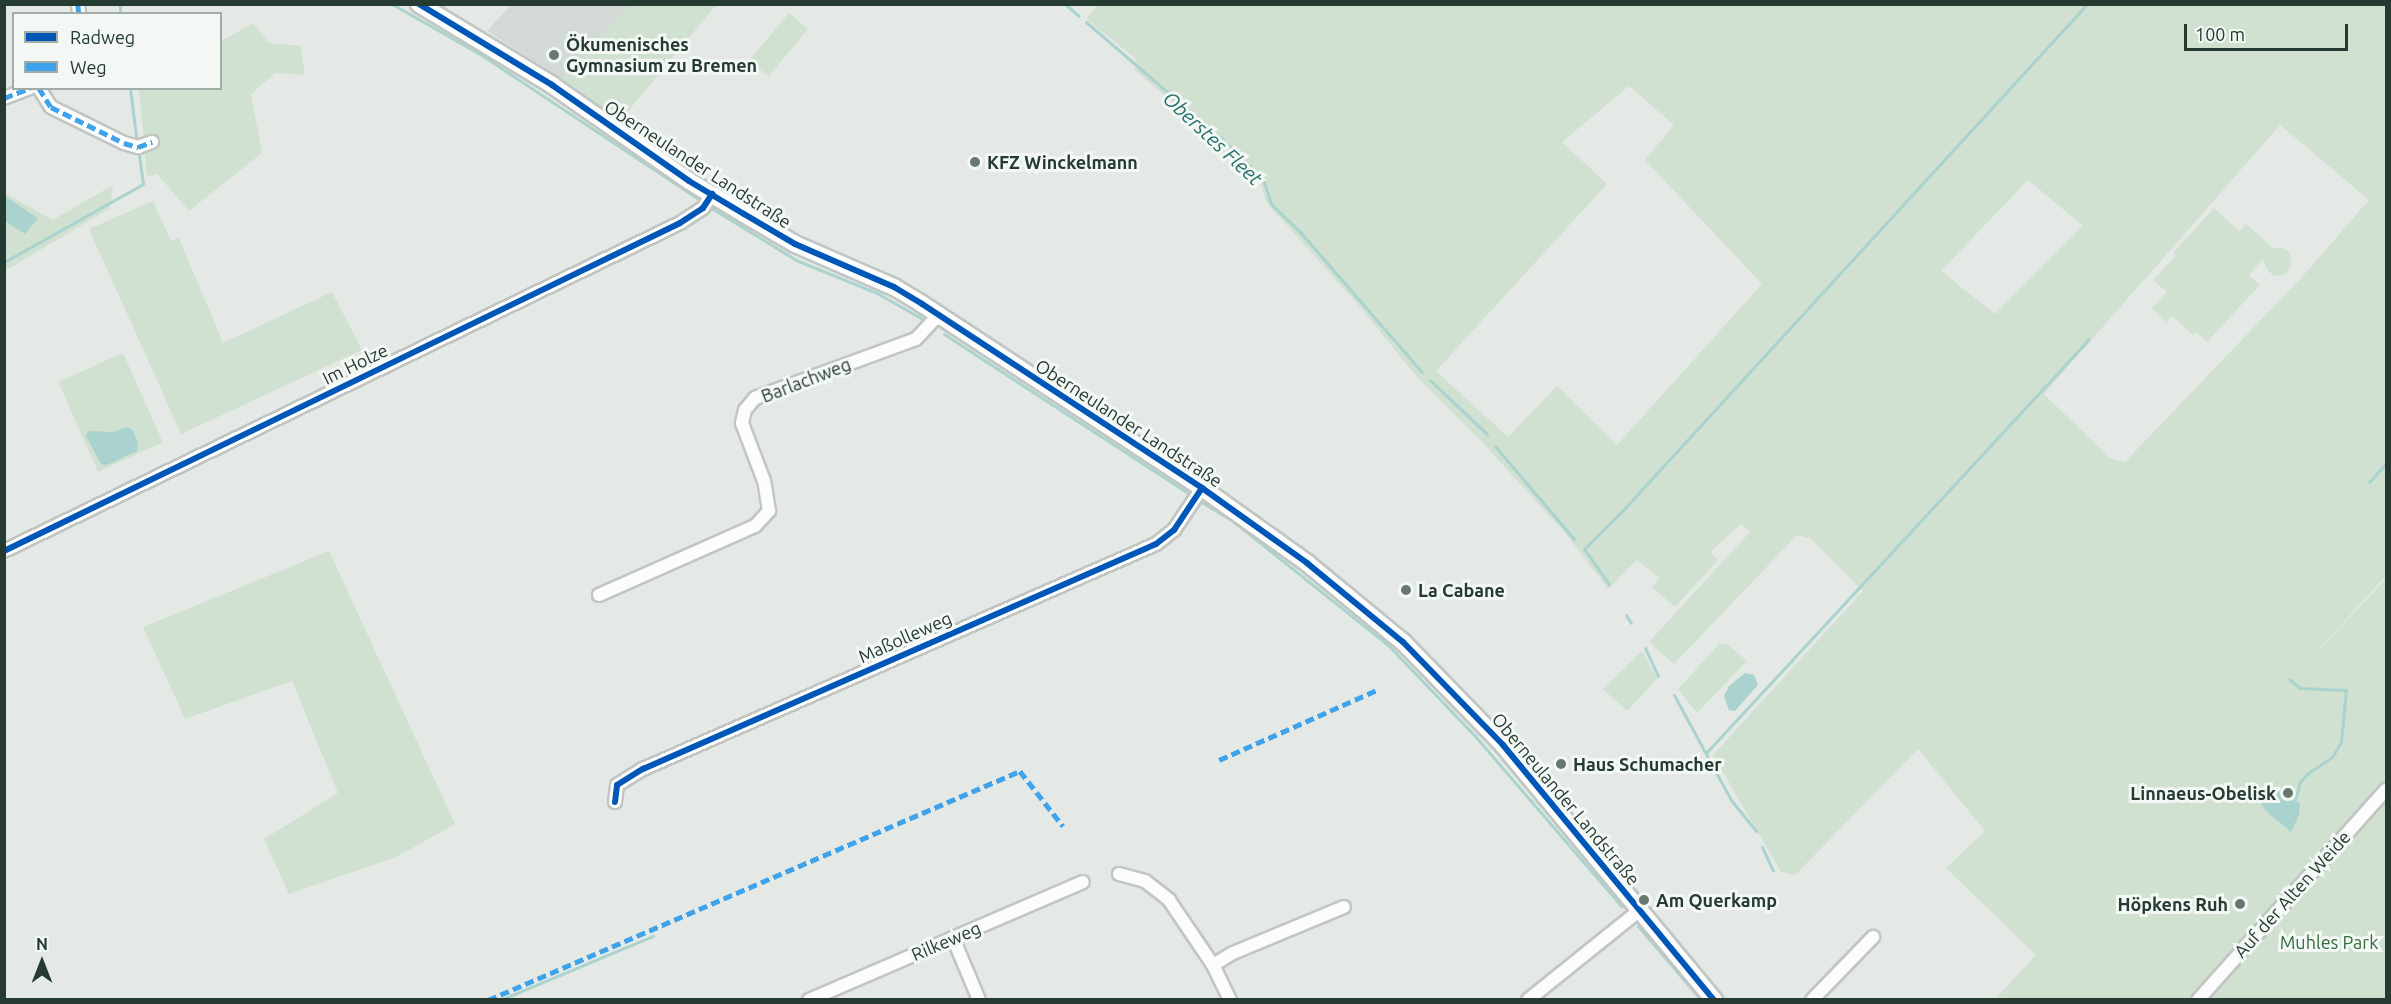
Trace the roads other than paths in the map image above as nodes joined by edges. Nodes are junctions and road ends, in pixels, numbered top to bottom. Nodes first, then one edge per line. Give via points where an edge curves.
1 (419, 4) edge
2 (25, 90) edge
3 (40, 90) edge
4 (4, 98) edge
5 (152, 142) dead end
6 (707, 202) junction
7 (938, 315) junction
8 (1202, 488) junction
9 (4, 551) edge
10 (599, 595) dead end
11 (2386, 790) edge
12 (615, 802) dead end
13 (1119, 874) dead end
14 (1083, 882) dead end
15 (1344, 907) dead end
16 (1640, 910) junction
17 (1873, 937) dead end
18 (953, 938) junction
19 (1213, 964) junction
20 (809, 999) edge
21 (979, 999) edge
22 (1230, 999) edge
23 (1528, 999) edge
24 (1714, 999) edge
25 (1812, 999) edge
26 (2198, 999) edge

1 - 6 street, Oberneulander Landstraße via 552,85
2 - 4 street
3 - 5 street via 51,107 106,134 138,147
6 - 7 street, Oberneulander Landstraße via 894,288
6 - 9 street, Im Holze via 670,228
7 - 8 street, Oberneulander Landstraße
7 - 10 street, Barlachweg via 916,339 755,398 745,410 742,423 764,481 769,511 755,526
8 - 12 street, Maßolleweg via 1174,530 1156,544 643,769 617,785
8 - 16 street, Oberneulander Landstraße via 1300,557 1403,642 1503,745
11 - 26 street, Auf der Alten Weide
13 - 19 street via 1160,890
14 - 18 street, Rilkeweg
15 - 19 street
16 - 23 street
16 - 24 street, Oberneulander Landstraße
17 - 25 street
18 - 20 street, Rilkeweg
18 - 21 street
19 - 22 street

